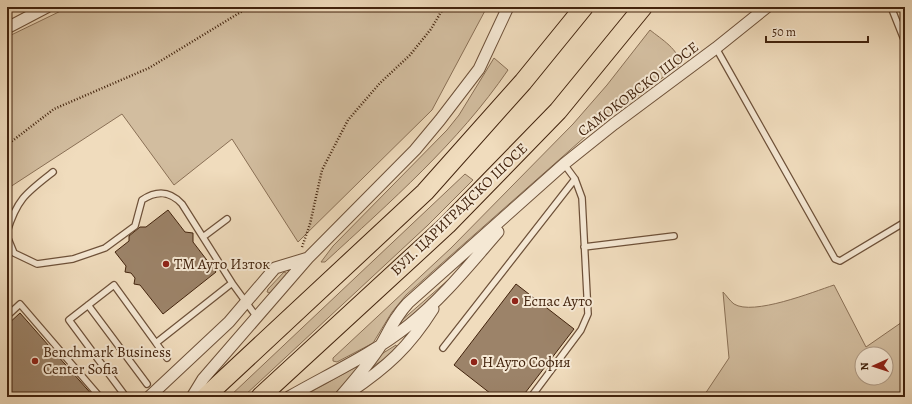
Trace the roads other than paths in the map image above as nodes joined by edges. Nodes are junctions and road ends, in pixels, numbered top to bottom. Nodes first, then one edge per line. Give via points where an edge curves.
1 (47, 7) edge
2 (508, 7) edge
3 (584, 7) edge
4 (643, 7) edge
5 (767, 7) edge
6 (891, 7) edge
7 (7, 28) edge
8 (905, 42) edge
9 (716, 48) junction
10 (564, 164) junction
11 (52, 172) dead end
12 (575, 179) junction
13 (529, 197) junction
14 (227, 219) dead end
15 (905, 222) edge
16 (7, 232) edge
17 (7, 236) edge
18 (674, 236) dead end
19 (203, 237) junction
20 (584, 247) junction
21 (308, 258) junction
22 (232, 283) junction
23 (439, 298) junction
24 (246, 302) junction
25 (88, 305) junction
26 (7, 306) edge
27 (9, 313) edge
28 (256, 316) junction
29 (156, 342) junction
30 (381, 345) junction
31 (442, 348) dead end
32 (167, 358) dead end
33 (147, 384) dead end
34 (100, 397) edge
35 (126, 397) edge
36 (149, 397) edge
37 (192, 397) edge
38 (205, 397) edge
39 (260, 397) edge
40 (289, 397) edge
41 (340, 397) edge
42 (343, 397) edge
43 (531, 397) edge

1 - 7 street
2 - 21 street via 479,69 440,120 415,150
3 - 38 highway via 523,82 425,192
4 - 39 highway, БУЛ. ЦАРИГРАДСКО ШОСЕ via 558,111 447,225
5 - 9 street, САМОКОВСКО ШОСЕ
6 - 8 lane
9 - 10 street, САМОКОВСКО ШОСЕ
9 - 15 lane via 835,259 840,261
10 - 12 lane
10 - 13 street, САМОКОВСКО ШОСЕ
11 - 16 lane via 26,192 12,214
12 - 20 lane via 582,198
12 - 31 lane
13 - 23 street, САМОКОВСКО ШОСЕ
13 - 30 street, САМОКОВСКО ШОСЕ via 408,303 395,318
14 - 19 lane
17 - 19 lane via 14,253 38,264 73,259 105,248 135,226 142,200 160,192 176,198
18 - 20 lane
19 - 22 lane
20 - 43 lane via 588,314 581,330
21 - 24 street via 275,268
21 - 28 street
22 - 24 lane
22 - 29 lane
23 - 30 street, САМОКОВСКО ШОСЕ via 409,325
23 - 42 street via 402,352
24 - 28 lane
24 - 36 street
25 - 29 lane via 114,285
25 - 33 lane
25 - 35 lane via 69,320
26 - 27 lane
27 - 34 lane via 20,304
28 - 37 street via 203,379
29 - 32 lane
30 - 40 street, САМОКОВСКО ШОСЕ
30 - 41 street

